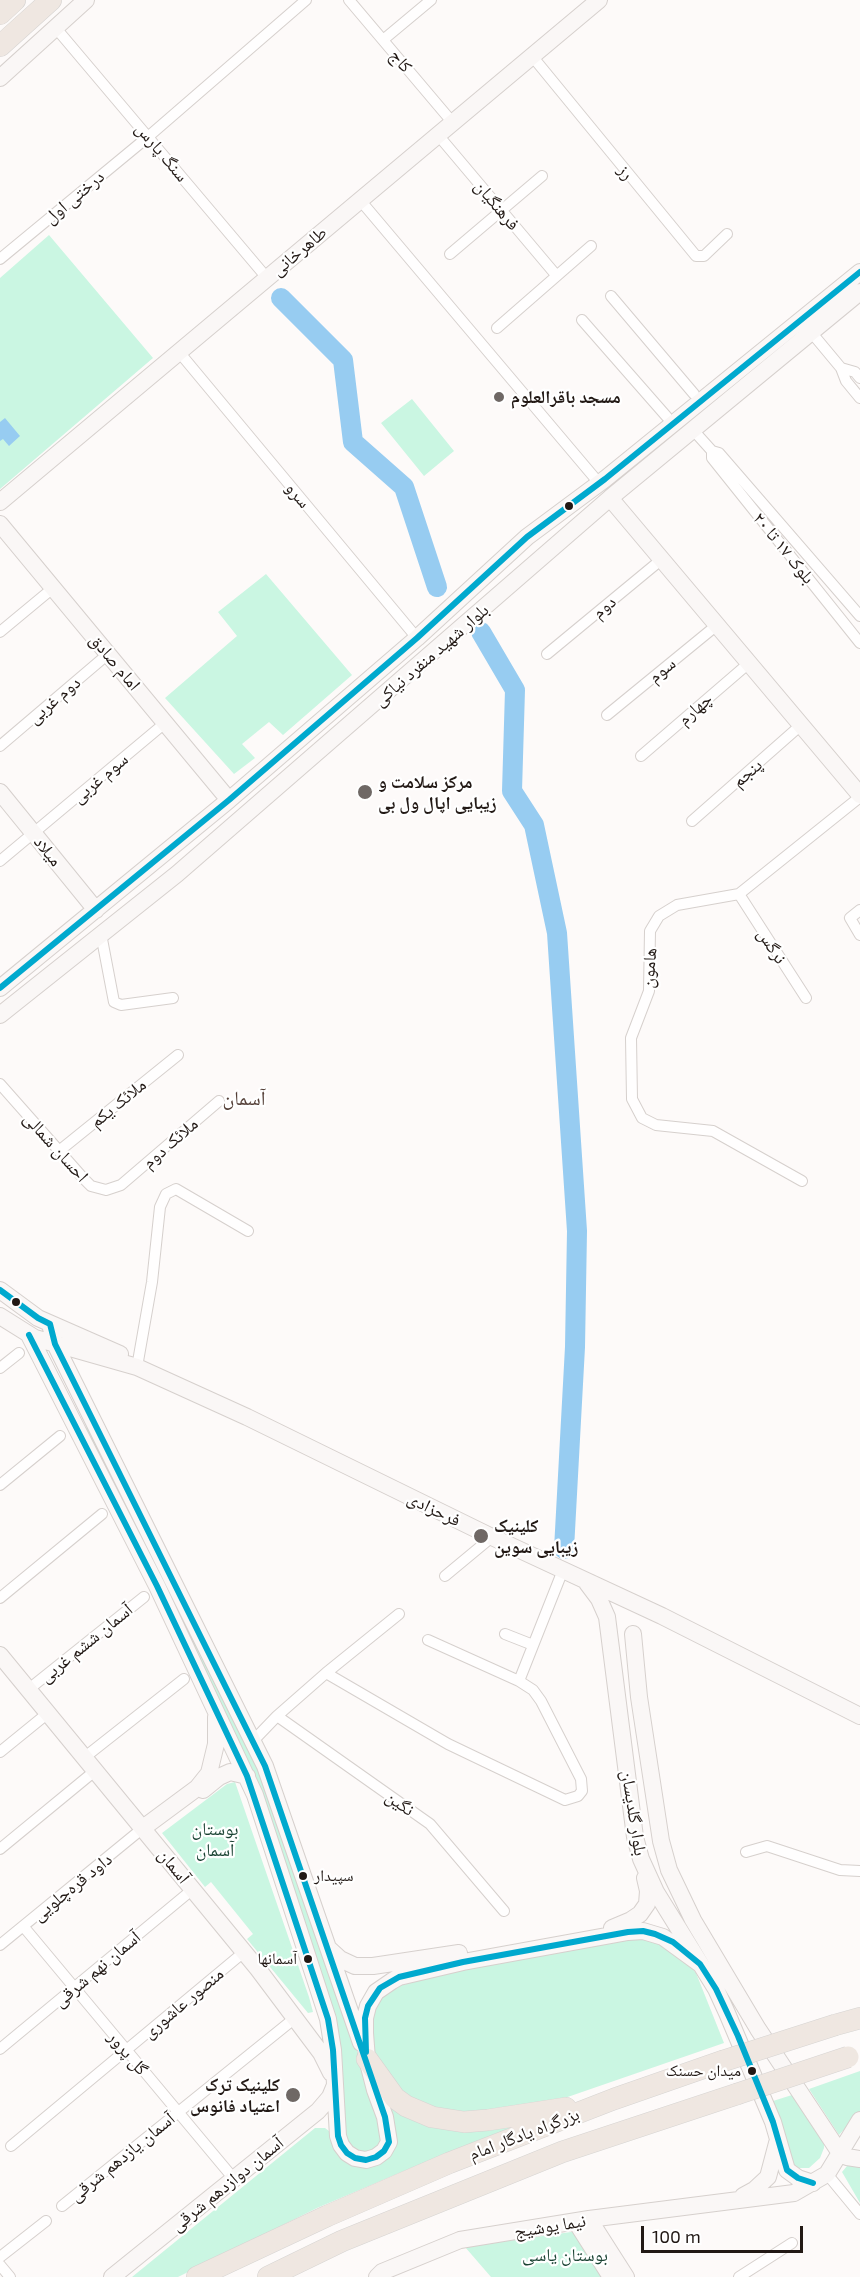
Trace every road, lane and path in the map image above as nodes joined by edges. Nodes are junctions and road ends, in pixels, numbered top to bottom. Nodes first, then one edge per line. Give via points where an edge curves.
1 (15, 0) edge
2 (51, 0) edge
3 (86, 0) edge
4 (306, 0) edge
5 (349, 0) edge
6 (431, 0) edge
7 (599, 0) edge
8 (0, 14) edge
9 (56, 27) junction
10 (383, 40) junction
11 (0, 46) edge
12 (532, 56) junction
13 (0, 78) edge
14 (453, 123) junction
15 (438, 135) junction
16 (149, 136) junction
17 (542, 176) dead end
18 (360, 200) junction
19 (502, 211) junction
20 (727, 234) dead end
21 (591, 246) dead end
22 (450, 254) dead end
23 (0, 259) edge
24 (860, 261) edge
25 (860, 272) edge
26 (556, 275) junction
27 (267, 278) junction
28 (860, 292) edge
29 (611, 296) dead end
30 (582, 320) dead end
31 (497, 328) dead end
32 (811, 332) junction
33 (179, 352) junction
34 (841, 368) junction
35 (860, 378) edge
36 (694, 394) junction
37 (860, 398) edge
38 (667, 417) junction
39 (694, 431) junction
40 (712, 451) junction
41 (602, 481) junction
42 (610, 498) junction
43 (0, 502) edge
44 (0, 524) edge
45 (662, 559) junction
46 (53, 588) junction
47 (452, 606) junction
48 (860, 616) edge
49 (469, 622) junction
50 (717, 625) junction
51 (0, 632) edge
52 (417, 638) junction
53 (860, 643) edge
54 (108, 654) junction
55 (547, 654) dead end
56 (749, 663) junction
57 (607, 714) dead end
58 (165, 723) junction
59 (801, 725) junction
60 (0, 746) edge
61 (641, 756) dead end
62 (0, 792) edge
63 (860, 796) edge
64 (229, 800) junction
65 (692, 821) dead end
66 (34, 833) junction
67 (159, 858) junction
68 (0, 861) edge
69 (177, 874) junction
70 (739, 894) junction
71 (96, 910) junction
72 (860, 910) edge
73 (101, 934) junction
74 (860, 935) edge
75 (0, 988) edge
76 (173, 998) dead end
77 (806, 998) dead end
78 (0, 1015) edge
79 (178, 1055) dead end
80 (0, 1084) edge
81 (219, 1101) dead end
82 (59, 1151) junction
83 (802, 1181) dead end
84 (121, 1185) joint
85 (248, 1231) dead end
86 (0, 1290) edge
87 (0, 1316) edge
88 (50, 1324) junction
89 (29, 1335) junction
90 (55, 1344) junction
91 (19, 1353) dead end
92 (100, 1356) junction
93 (137, 1367) junction
94 (0, 1368) edge
95 (79, 1389) junction
96 (91, 1416) junction
97 (76, 1425) junction
98 (60, 1436) dead end
99 (0, 1485) edge
100 (102, 1514) dead end
101 (492, 1537) junction
102 (564, 1570) junction
103 (446, 1576) dead end
104 (585, 1580) junction
105 (144, 1597) dead end
106 (0, 1598) edge
107 (399, 1614) dead end
108 (662, 1616) junction
109 (505, 1634) dead end
110 (633, 1634) junction
111 (610, 1636) junction
112 (428, 1640) dead end
113 (533, 1645) junction
114 (0, 1654) edge
115 (326, 1673) junction
116 (184, 1679) dead end
117 (519, 1681) junction
118 (29, 1689) junction
119 (216, 1710) junction
120 (48, 1713) junction
121 (277, 1716) junction
122 (860, 1716) edge
123 (253, 1741) junction
124 (0, 1752) edge
125 (90, 1764) junction
126 (247, 1776) junction
127 (145, 1830) junction
128 (0, 1849) edge
129 (746, 1852) dead end
130 (641, 1859) junction
131 (860, 1871) edge
132 (193, 1889) junction
133 (504, 1911) dead end
134 (23, 1926) junction
135 (0, 1945) edge
136 (328, 1948) junction
137 (244, 1952) junction
138 (700, 1964) junction
139 (74, 1988) junction
140 (322, 2002) junction
141 (295, 2018) junction
142 (860, 2018) edge
143 (0, 2049) edge
144 (126, 2050) junction
145 (854, 2055) edge
146 (367, 2060) junction
147 (335, 2085) junction
148 (614, 2099) junction
149 (178, 2112) junction
150 (860, 2120) edge
151 (287, 2136) junction
152 (778, 2139) junction
153 (341, 2145) junction
154 (10, 2146) dead end
155 (840, 2153) junction
156 (860, 2159) edge
157 (234, 2179) junction
158 (820, 2179) junction
159 (731, 2200) junction
160 (62, 2206) dead end
161 (860, 2214) edge
162 (582, 2220) junction
163 (46, 2221) dead end
164 (342, 2241) junction
165 (792, 2243) dead end
166 (0, 2257) edge
167 (0, 2265) edge
168 (10, 2277) edge
169 (112, 2277) edge
170 (197, 2277) edge
171 (268, 2277) edge
172 (291, 2277) edge
173 (377, 2277) edge
174 (611, 2277) edge
175 (626, 2277) edge
176 (739, 2277) edge

1 - 8 highway
2 - 11 highway
3 - 9 street
4 - 16 street
5 - 10 street, کاج
6 - 10 street
7 - 12 street, طاهرخانی
9 - 13 street
9 - 16 street, سنگ پارس
10 - 14 street, کاج
12 - 14 street, طاهرخانی
12 - 20 street, رز via 696,256 704,256
14 - 15 street, طاهرخانی
15 - 18 street, طاهرخانی
15 - 19 street, فرهنگیان
16 - 23 street, درختی اول
16 - 27 street, سنگ پارس
17 - 19 street
18 - 27 street, طاهرخانی
18 - 41 street
19 - 22 street
19 - 26 street, فرهنگیان
21 - 26 street
24 - 36 street
25 - 41 street, بلوار شهید منفرد نیاکی
26 - 31 street
27 - 33 street, طاهرخانی
28 - 32 street, بلوار شهید منفرد نیاکی
29 - 36 street
30 - 38 street
32 - 34 street
32 - 39 street, بلوار شهید منفرد نیاکی
33 - 43 street, طاهرخانی
33 - 52 street, سرو
34 - 35 street
34 - 37 street
36 - 38 street
38 - 41 street via 616,462
39 - 40 street
39 - 42 street, بلوار شهید منفرد نیاکی
40 - 48 street via 719,453
40 - 53 street, بلوک ۱۷ تا ۲۰ via 712,458
41 - 47 street, بلوار شهید منفرد نیاکی via 527,537
42 - 45 street
42 - 49 street, بلوار شهید منفرد نیاکی
44 - 46 street, امام صادق
45 - 50 street
45 - 55 street, دوم
46 - 51 street
46 - 54 street, امام صادق
47 - 49 street via 450,622 457,626
47 - 52 street, بلوار شهید منفرد نیاکی
49 - 69 street, بلوار شهید منفرد نیاکی
50 - 56 street
50 - 57 street, سوم
52 - 64 street, بلوار شهید منفرد نیاکی
54 - 58 street, امام صادق
54 - 60 street, دوم غربی
56 - 59 street
56 - 61 street, چهارم
58 - 64 street, امام صادق
58 - 66 street, سوم غربی
59 - 63 street
59 - 65 street, پنجم
62 - 66 street, میلاد
63 - 70 street, هامون
64 - 67 street, بلوار شهید منفرد نیاکی
66 - 68 street, سوم غربی
66 - 71 street, میلاد
67 - 69 street via 175,858
67 - 71 street, بلوار شهید منفرد نیاکی
69 - 73 street, بلوار شهید منفرد نیاکی
70 - 77 street, نرگس
70 - 83 street, هامون via 677,905 659,916 651,932 650,991 631,1038 632,1099 642,1118 656,1125 713,1131
71 - 75 street, بلوار شهید منفرد نیاکی
72 - 74 street via 850,918
73 - 76 street via 114,1002 122,1005
73 - 78 street, بلوار شهید منفرد نیاکی
79 - 82 street, ملائک یکم
80 - 82 street, احسان شمالی
81 - 84 street, ملائک دوم
82 - 84 street, احسان شمالی via 91,1186 106,1190
85 - 93 street via 176,1189 166,1194 160,1207
86 - 88 street
87 - 89 street
88 - 90 street
88 - 93 street via 105,1346
89 - 90 street
89 - 97 street
90 - 92 street
90 - 95 street
91 - 94 street
92 - 93 street
92 - 95 street via 83,1364
93 - 101 street, فرحزادی
95 - 96 street
96 - 97 street
96 - 123 street
97 - 119 street
98 - 99 street
100 - 106 street
101 - 102 street, فرحزادی
101 - 103 street
102 - 104 street, فرحزادی
102 - 113 street
104 - 108 street, فرحزادی
104 - 111 street, بلوار گلدیسان via 607,1617
105 - 118 street, آسمان ششم غربی
107 - 115 street
108 - 110 street via 644,1623
108 - 122 street, فرحزادی
109 - 113 street
110 - 111 street via 622,1628
110 - 155 street, بلوار گلدیسان via 639,1697 669,1870 726,1978
111 - 130 street, بلوار گلدیسان
112 - 117 street
113 - 117 street
114 - 118 street, آسمان
115 - 117 street via 448,1744 565,1800 578,1796 582,1791 581,1779 566,1745 533,1690
115 - 121 street
116 - 125 street
118 - 120 street, آسمان
119 - 126 street
119 - 127 street via 216,1744 209,1773
120 - 124 street
120 - 125 street, آسمان
121 - 123 street
121 - 133 street, نگین via 430,1824
123 - 136 street
125 - 127 street, آسمان
125 - 128 street
126 - 127 street via 233,1772 219,1777
126 - 140 street
127 - 132 street, آسمان
127 - 134 street, داود قره‌چلویی
129 - 131 street via 767,1846 840,1870
130 - 136 street via 647,1904 631,1920 595,1933 374,1966 347,1964
130 - 138 street, بلوار گلدیسان via 656,1892
132 - 137 street, آسمان
132 - 139 street, آسمان نهم شرقی
134 - 135 street, داود قره‌چلویی
134 - 139 street, گل پرور
136 - 146 street
137 - 141 street, آسمان
137 - 144 street, منصور عاشوری
138 - 146 street via 663,1937 643,1931 399,1977 380,1988 368,2006
138 - 152 street, بلوار گلدیسان via 731,2020
139 - 143 street, آسمان نهم شرقی
139 - 144 street, گل پرور
140 - 141 street via 316,2024
140 - 147 street via 333,2050
141 - 147 street, آسمان via 321,2052
141 - 149 street, آسمان یازدهم شرقی
142 - 148 highway, بزرگراه یادگار امام, bridge
144 - 149 street, گل پرور
144 - 154 street, منصور عاشوری
145 - 164 highway, بزرگراه یادگار امام, bridge via 562,2152
146 - 148 highway via 400,2102 418,2113 446,2121 511,2117
146 - 153 street via 389,2142 384,2151 366,2160 347,2153
147 - 151 street, آسمان دوازدهم شرقی via 325,2104
147 - 153 street
148 - 170 highway, بزرگراه یادگار امام via 449,2163
149 - 157 street, گل پرور
149 - 160 street, آسمان یازدهم شرقی
150 - 155 street
151 - 153 street via 304,2126 323,2122 331,2127
151 - 157 street, آسمان دوازدهم شرقی
152 - 158 street, بلوار گلدیسان via 788,2170 798,2178
152 - 159 street via 768,2177 754,2190
155 - 156 street
155 - 158 street
157 - 169 street, آسمان دوازدهم شرقی
158 - 159 street, نیما یوشیج via 786,2194
158 - 161 street
159 - 162 street, نیما یوشیج
162 - 173 street, نیما یوشیج via 460,2240
162 - 174 street
162 - 175 street
163 - 166 street
164 - 171 highway, بزرگراه یادگار امام
164 - 172 highway
165 - 176 street
167 - 168 street

